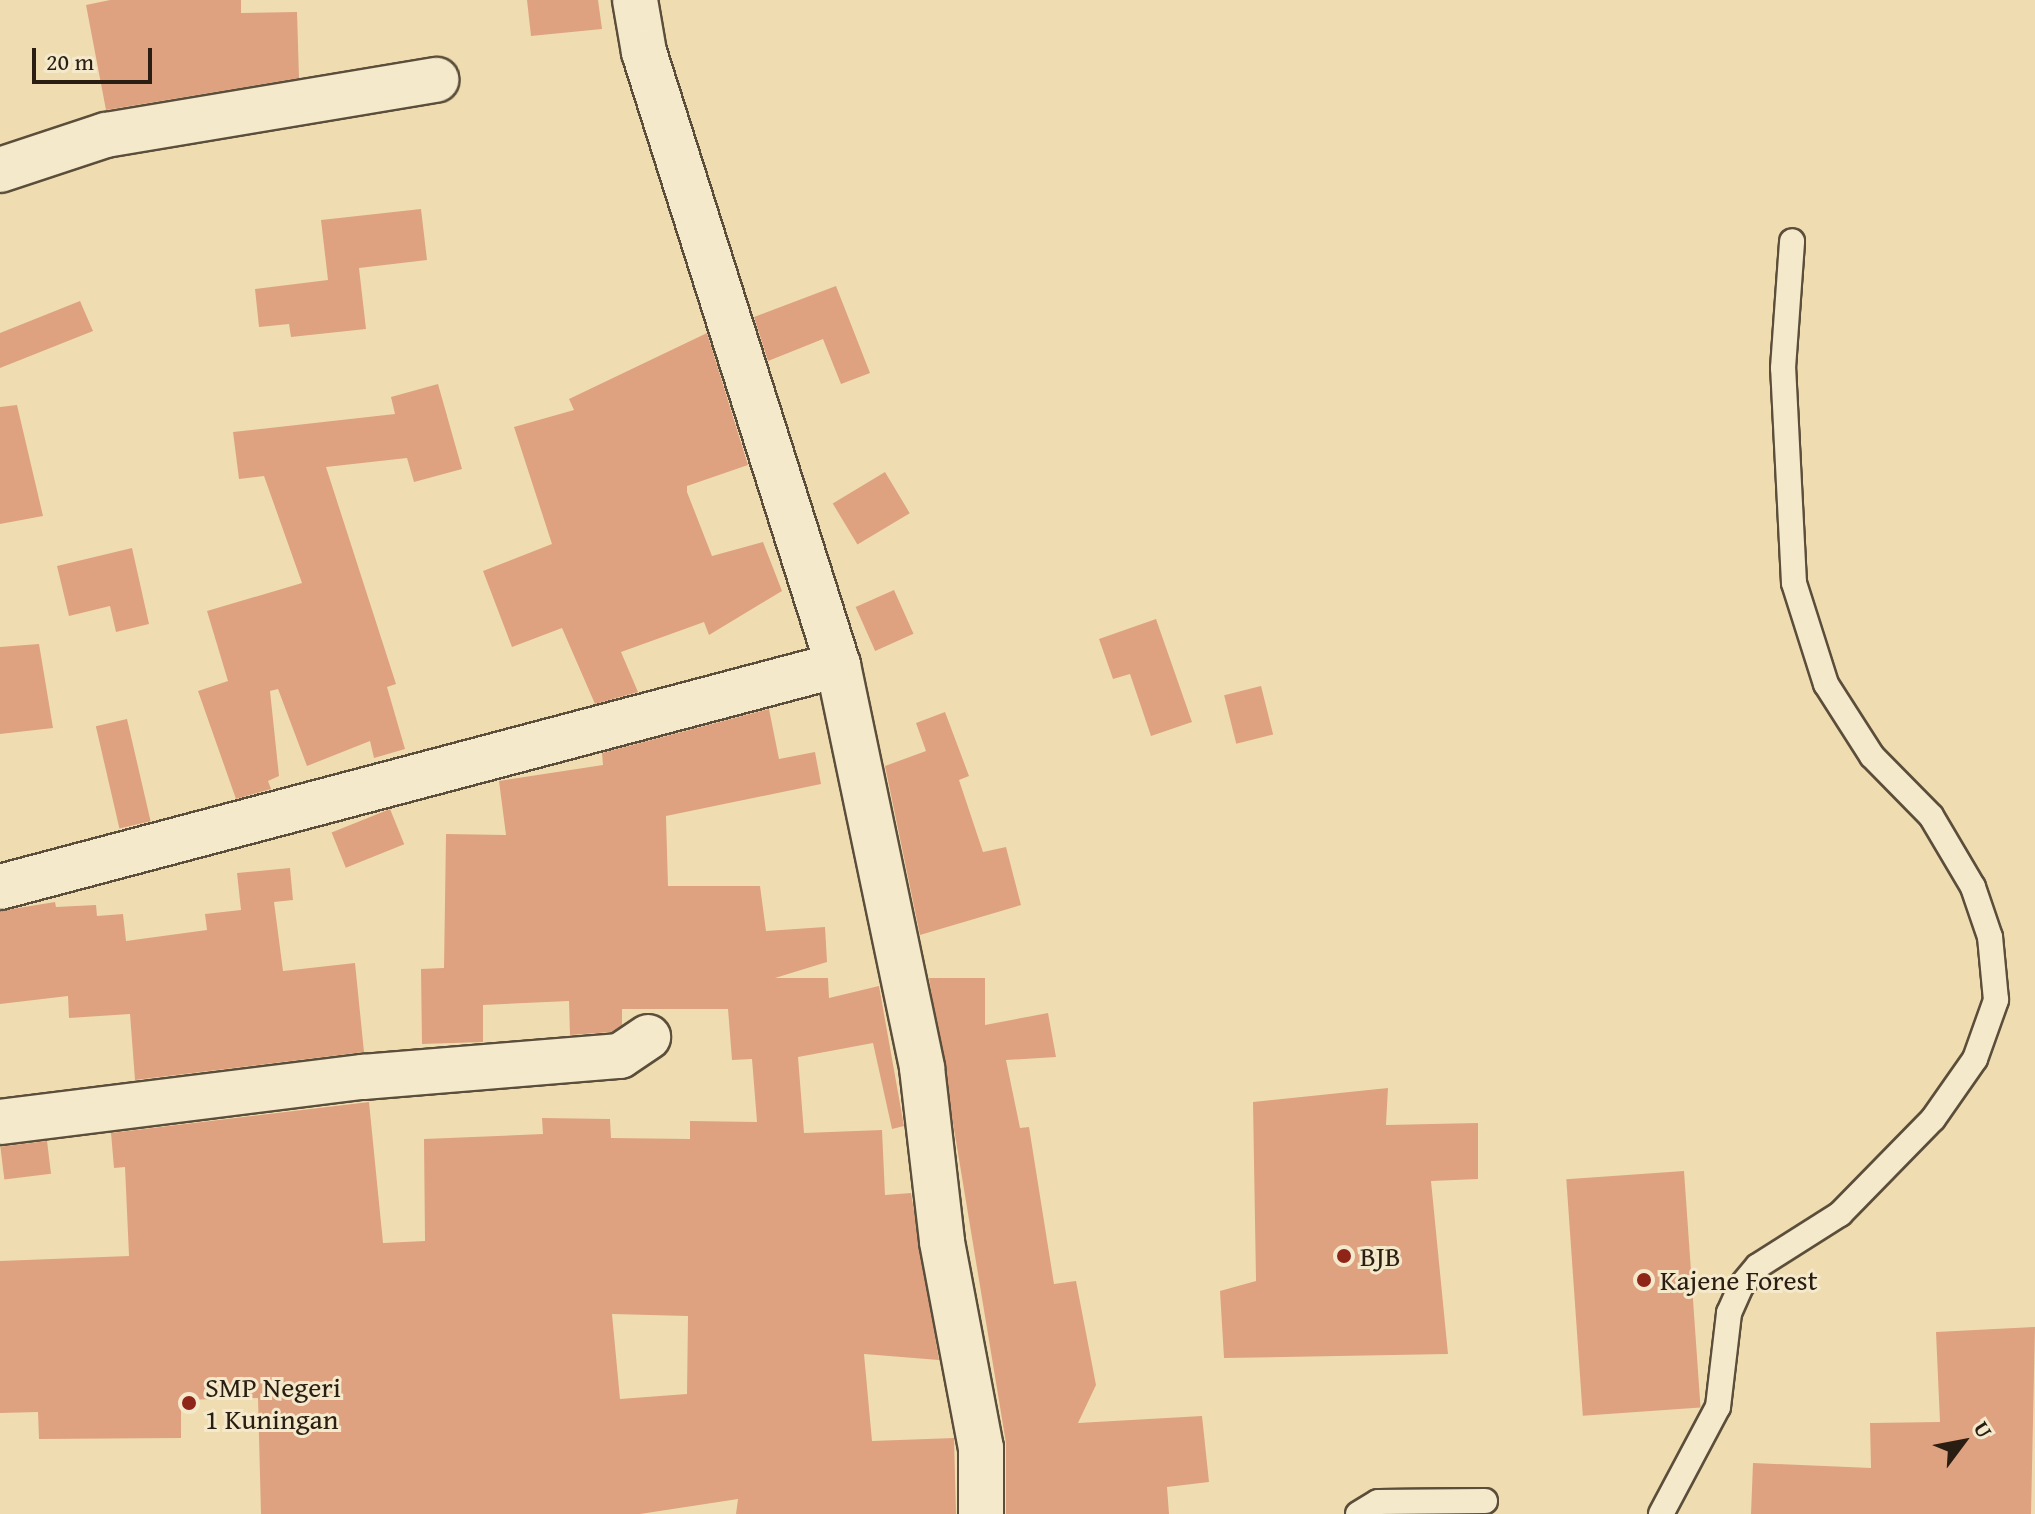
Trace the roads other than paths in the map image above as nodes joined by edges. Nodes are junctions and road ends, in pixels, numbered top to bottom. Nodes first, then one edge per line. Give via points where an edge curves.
1 (635, 0) edge
2 (436, 80) dead end
3 (0, 170) edge
4 (1792, 241) dead end
5 (838, 665) junction
6 (0, 887) edge
7 (648, 1037) dead end
8 (0, 1122) edge
9 (1485, 1501) dead end
10 (981, 1514) edge
11 (1358, 1514) edge
12 (1661, 1514) edge

1 - 5 street via 644,52
2 - 3 street via 106,135
4 - 12 lane via 1783,368 1794,583 1826,684 1872,756 1931,816 1973,887 1990,937 1996,1000 1975,1059 1933,1119 1840,1214 1758,1266 1741,1286 1729,1313 1718,1407
5 - 6 street
5 - 10 street via 922,1068 942,1242 981,1448
7 - 8 street via 620,1056 363,1077
9 - 11 lane via 1378,1502

